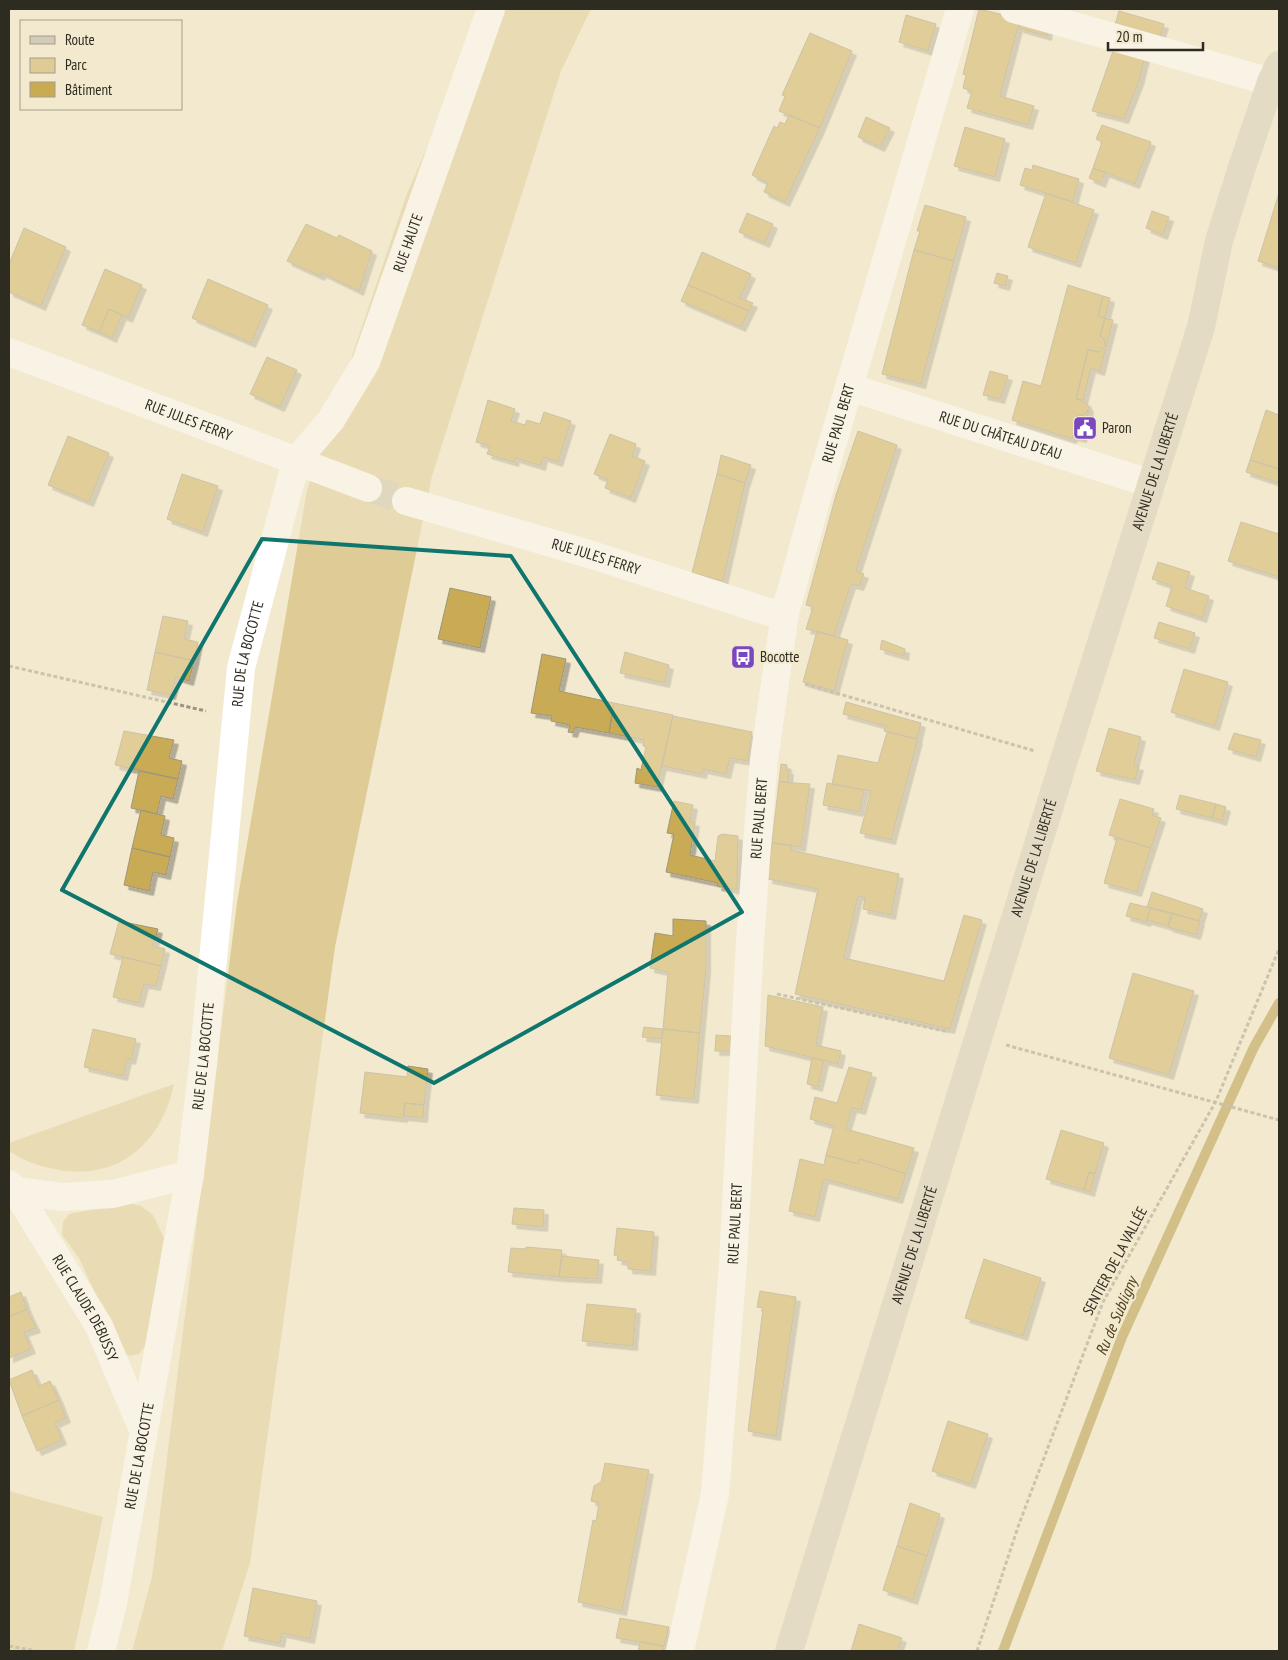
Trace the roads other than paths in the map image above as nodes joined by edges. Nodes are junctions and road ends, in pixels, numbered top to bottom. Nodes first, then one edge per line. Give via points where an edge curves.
1 (492, 9) edge
2 (960, 9) edge
3 (1014, 9) edge
4 (1276, 78) edge
5 (9, 352) edge
6 (849, 387) junction
7 (296, 461) junction
8 (1152, 484) junction
9 (368, 488) tunnel mouth
10 (406, 501) tunnel mouth
11 (786, 613) junction
12 (190, 1174) junction
13 (13, 1187) edge
14 (144, 1430) junction
15 (101, 1651) edge
16 (680, 1651) edge
17 (789, 1651) edge

1 - 7 street, RUE HAUTE via 366,362 332,420
2 - 6 street, RUE PAUL BERT
3 - 4 street
4 - 8 main road, AVENUE DE LA LIBERTÉ via 1219,241 1201,327
5 - 7 street, RUE JULES FERRY
6 - 8 street, RUE DU CHÂTEAU D'EAU
6 - 11 street, RUE PAUL BERT
7 - 9 street, RUE JULES FERRY
7 - 12 street, RUE DE LA BOCOTTE via 241,668
8 - 17 main road, AVENUE DE LA LIBERTÉ
10 - 11 street, RUE JULES FERRY via 589,554 769,612
11 - 16 street, RUE PAUL BERT via 758,818 733,1263 715,1494
12 - 13 street, RUE CLAUDE DEBUSSY via 113,1194 62,1197
12 - 14 street, RUE DE LA BOCOTTE
13 - 14 street, RUE CLAUDE DEBUSSY via 98,1326
14 - 15 street, RUE DE LA BOCOTTE via 113,1604

